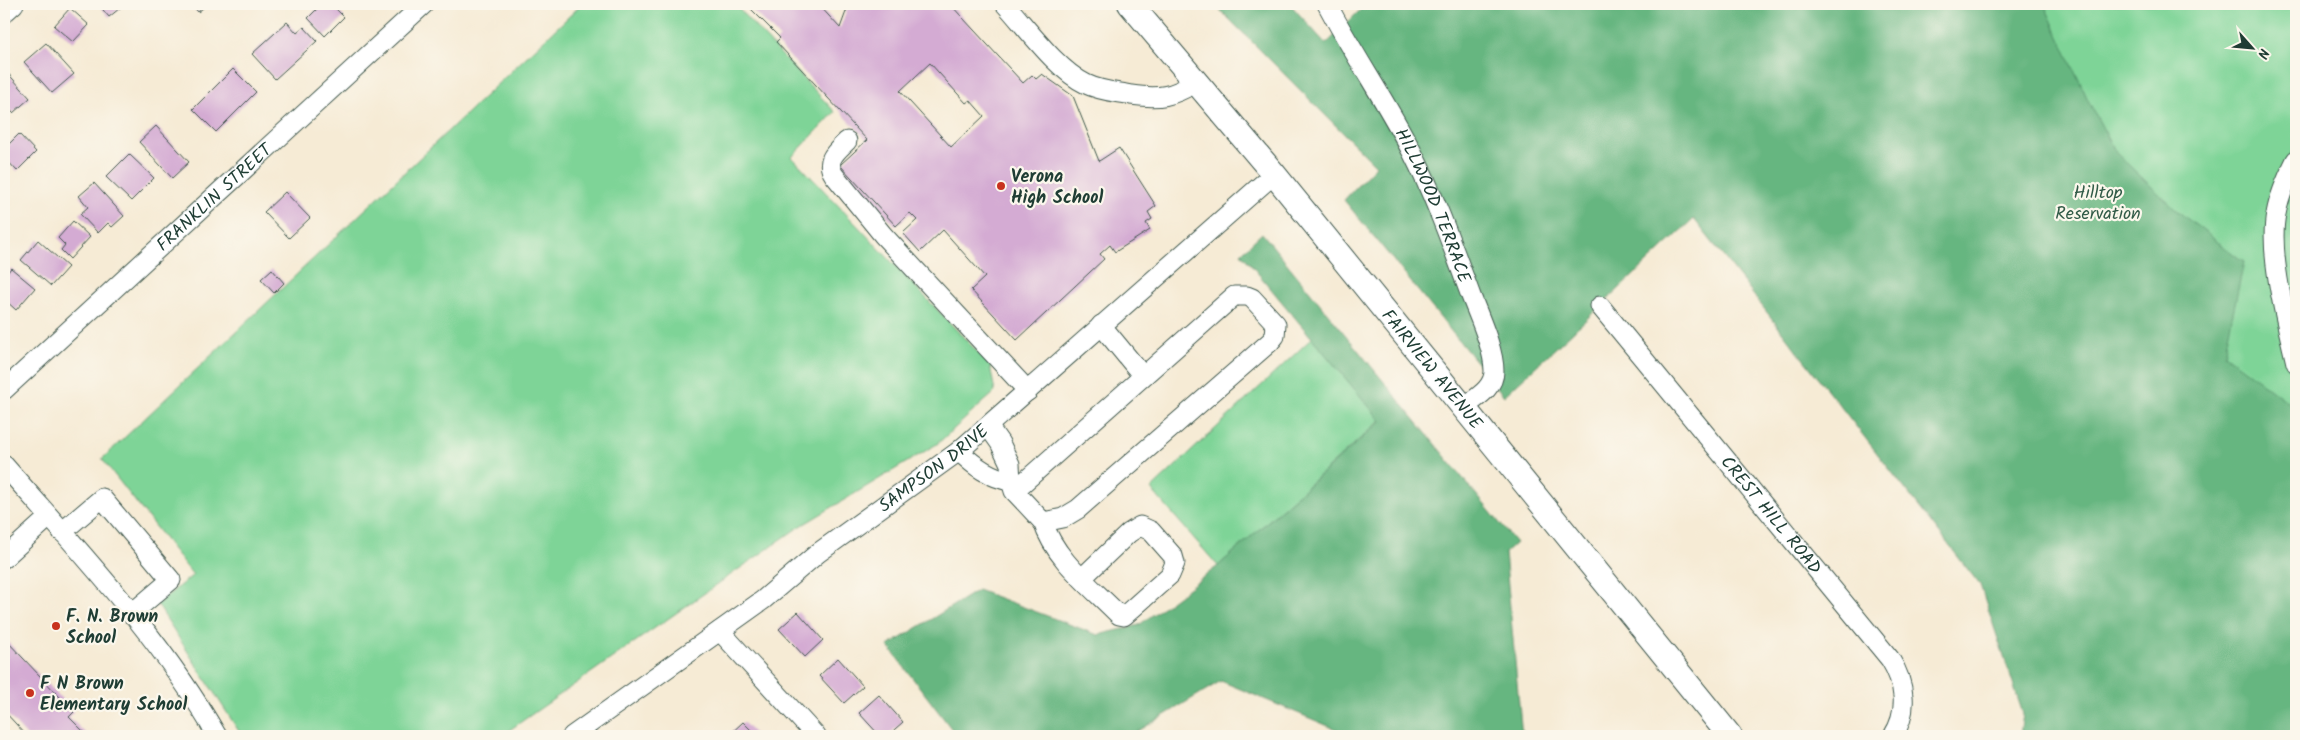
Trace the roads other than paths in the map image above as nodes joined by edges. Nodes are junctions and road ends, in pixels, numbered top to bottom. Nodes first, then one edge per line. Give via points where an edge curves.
1 (14, 4) edge
2 (424, 4) edge
3 (1005, 4) edge
4 (1130, 4) edge
5 (1327, 4) edge
6 (4, 13) edge
7 (1196, 82) junction
8 (847, 141) dead end
9 (2296, 160) edge
10 (1274, 174) junction
11 (1600, 306) dead end
12 (1101, 325) junction
13 (2296, 364) edge
14 (1143, 376) junction
15 (4, 390) edge
16 (1028, 390) junction
17 (1463, 408) junction
18 (988, 426) junction
19 (959, 451) junction
20 (4, 466) edge
21 (1012, 486) junction
22 (49, 517) junction
23 (1043, 522) junction
24 (62, 532) junction
25 (4, 558) edge
26 (1082, 578) junction
27 (131, 614) junction
28 (720, 631) junction
29 (217, 736) edge
30 (572, 736) edge
31 (816, 736) edge
32 (1730, 736) edge
33 (1893, 736) edge

1 - 6 street
2 - 15 street, FRANKLIN STREET
3 - 7 street via 1067,72 1088,85 1110,92 1161,97 1180,92
4 - 7 main road, FAIRVIEW AVENUE
5 - 17 street, HILLWOOD TERRACE via 1412,152 1485,335 1493,364 1493,380 1486,390
7 - 10 main road, FAIRVIEW AVENUE
8 - 16 street via 832,156 830,170 883,235
9 - 13 street via 2276,214 2274,243 2284,313
10 - 12 street, SAMPSON DRIVE
10 - 17 main road, FAIRVIEW AVENUE
11 - 33 street, CREST HILL ROAD via 1890,659 1900,678 1904,700 1900,723
12 - 14 street
12 - 16 street, SAMPSON DRIVE
14 - 21 street
14 - 23 street via 1234,296 1252,298 1276,324 1275,336 1270,342 1078,510 1063,518
16 - 18 street, SAMPSON DRIVE
17 - 32 main road, FAIRVIEW AVENUE
18 - 19 street, SAMPSON DRIVE
18 - 21 street via 1006,453
19 - 21 street via 996,479
19 - 28 street, SAMPSON DRIVE via 818,553 763,600
20 - 22 street
21 - 23 street
22 - 24 street
22 - 25 street
23 - 26 street via 1052,545
24 - 27 street
24 - 27 street via 102,498 171,580
26 - 26 street via 1119,616 1124,616 1170,575 1175,563 1173,556 1151,531 1140,526 1129,532
27 - 29 street via 172,666
28 - 30 street, SAMPSON DRIVE
28 - 31 street

